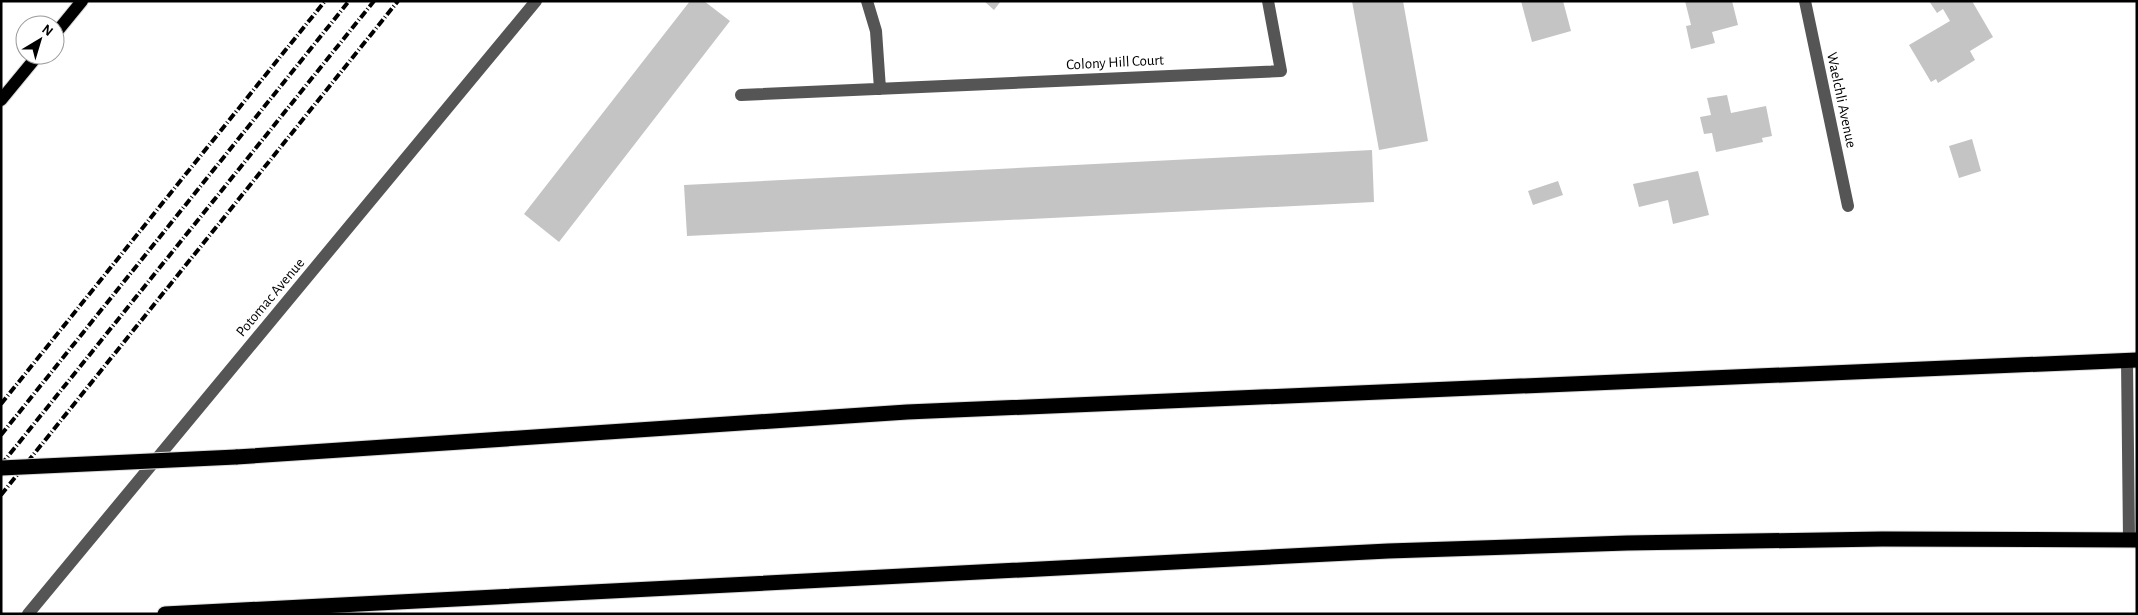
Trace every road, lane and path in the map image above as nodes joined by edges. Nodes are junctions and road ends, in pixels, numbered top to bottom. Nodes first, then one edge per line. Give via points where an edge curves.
1 (82, 1) edge
2 (536, 1) edge
3 (867, 1) edge
4 (1268, 1) edge
5 (1805, 1) edge
6 (65, 22) edge
7 (30, 65) edge
8 (880, 89) junction
9 (741, 95) dead end
10 (1, 100) edge
11 (1848, 206) dead end
12 (2132, 360) edge
13 (1, 468) edge
14 (2133, 539) edge
15 (28, 614) edge
16 (165, 614) edge

1 - 6 main road
2 - 15 street, Potomac Avenue
3 - 8 street via 876,31
4 - 8 street, Colony Hill Court via 1281,71
5 - 11 street, Waelchli Avenue
7 - 10 main road
8 - 9 street, Colony Hill Court
12 - 13 highway, bridge via 917,412
12 - 14 street
14 - 16 highway via 1853,539 1388,551

